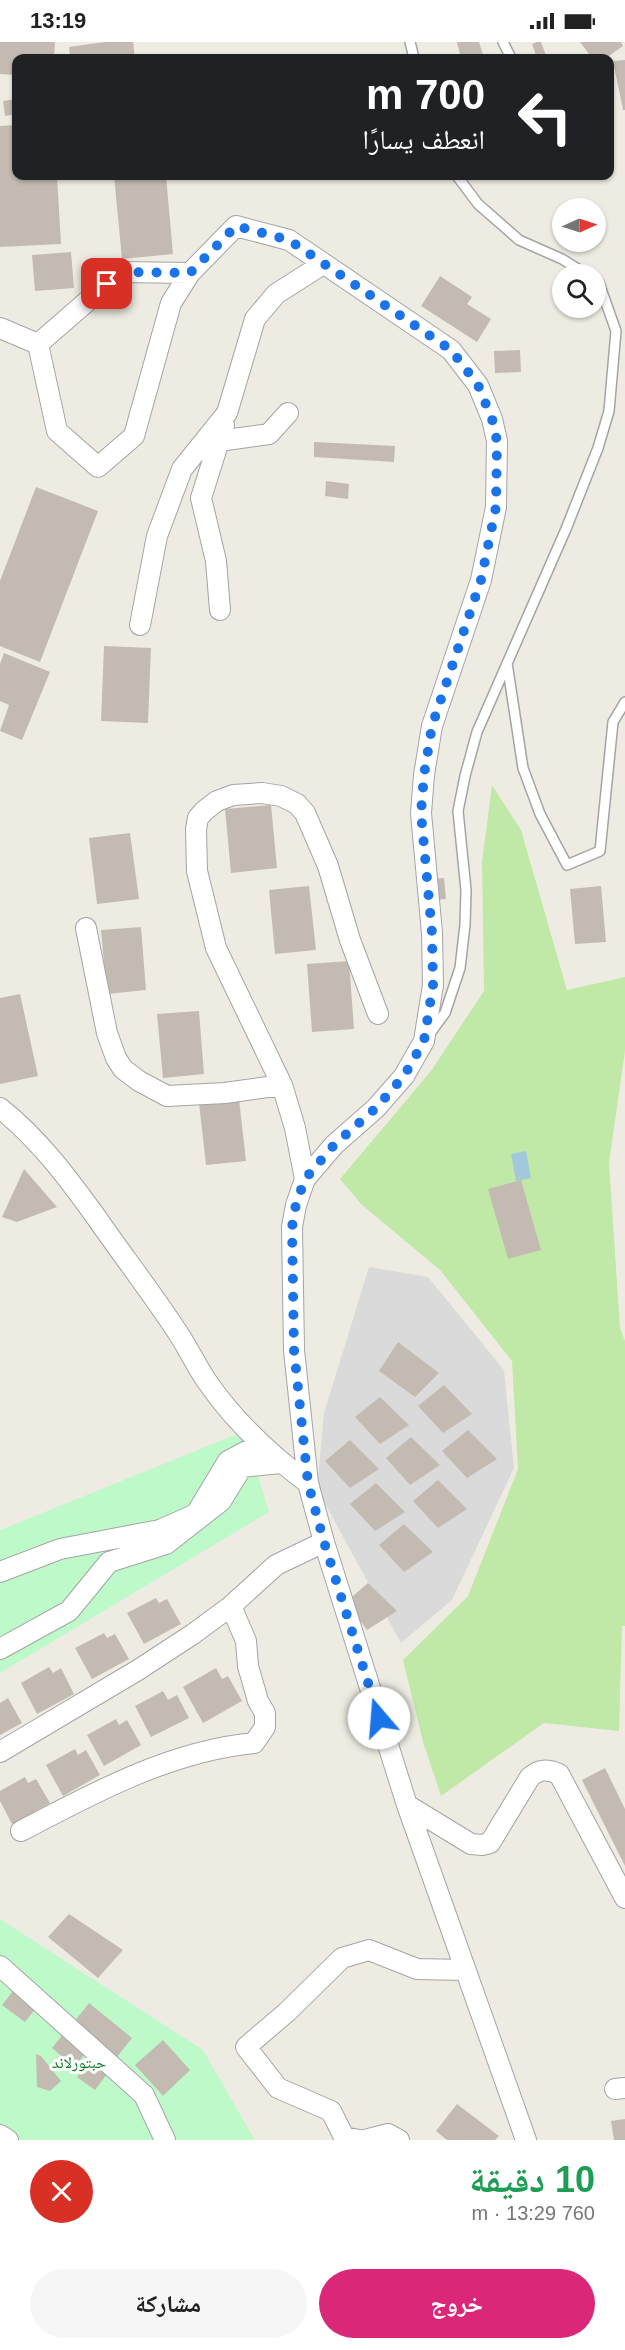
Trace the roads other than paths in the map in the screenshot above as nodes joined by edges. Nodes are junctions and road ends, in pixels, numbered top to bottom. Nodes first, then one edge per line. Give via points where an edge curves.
1 (460, 180) edge
2 (323, 264) junction
3 (570, 264) edge
4 (190, 273) junction
5 (606, 303) edge
6 (0, 328) edge
7 (38, 344) junction
8 (227, 413) junction
9 (288, 413) dead end
10 (219, 441) junction
11 (220, 610) dead end
12 (140, 625) dead end
13 (507, 663) junction
14 (625, 702) edge
15 (86, 928) dead end
16 (378, 1014) dead end
17 (424, 1041) junction
18 (282, 1085) junction
19 (0, 1108) edge
20 (305, 1179) junction
21 (260, 1444) junction
22 (281, 1463) junction
23 (308, 1483) junction
24 (324, 1542) junction
25 (0, 1572) edge
26 (231, 1605) junction
27 (0, 1649) edge
28 (0, 1752) edge
29 (407, 1805) junction
30 (21, 1831) dead end
31 (625, 1898) edge
32 (0, 1966) edge
33 (465, 1970) junction
34 (0, 2135) edge
35 (8, 2140) edge
36 (165, 2140) edge
37 (358, 2140) edge
38 (365, 2140) edge
39 (399, 2140) edge
40 (526, 2140) edge

1 - 3 lane via 478,204 519,240
2 - 4 street via 289,240 236,226
2 - 8 street via 276,294 255,319
2 - 17 street via 451,350 478,385 497,441 496,507 481,580 432,726 424,775 421,813 433,985
4 - 7 street via 121,272
4 - 7 street via 171,303 134,436 98,468 57,431
5 - 13 lane via 616,331 609,411 566,529
6 - 7 street
8 - 10 street
8 - 12 street via 182,469 157,536
9 - 10 street via 269,434
10 - 11 street via 201,498 216,561
13 - 14 lane via 523,768 540,814 567,865 600,851 613,722
13 - 17 lane via 477,732 458,811 466,890 460,968 445,1013
15 - 18 street via 107,1033 123,1069 167,1096
16 - 18 street via 328,866 305,813 281,796 262,793 233,795 217,801 198,818 197,871 216,948
17 - 20 street via 404,1076
18 - 20 street
19 - 21 street via 21,1125 72,1184 179,1334 208,1382
20 - 23 street via 292,1227 294,1350
21 - 22 street
21 - 25 street via 228,1461 196,1514 160,1530 60,1549
22 - 23 street
22 - 27 street via 242,1467 221,1502 166,1544 109,1562 69,1611
23 - 24 street
24 - 26 street via 276,1565
24 - 29 street
26 - 28 street via 138,1670
26 - 30 street via 246,1641 248,1666 265,1713 266,1727 254,1743 200,1751 168,1761
29 - 31 street via 471,1844 482,1845 490,1843 530,1776 539,1770 559,1774
29 - 33 street
32 - 36 street via 144,2095
33 - 37 street via 417,1969 369,1950 342,1958 246,2047 278,2088 331,2111 344,2137
33 - 40 street
34 - 35 street
38 - 39 street via 388,2134

